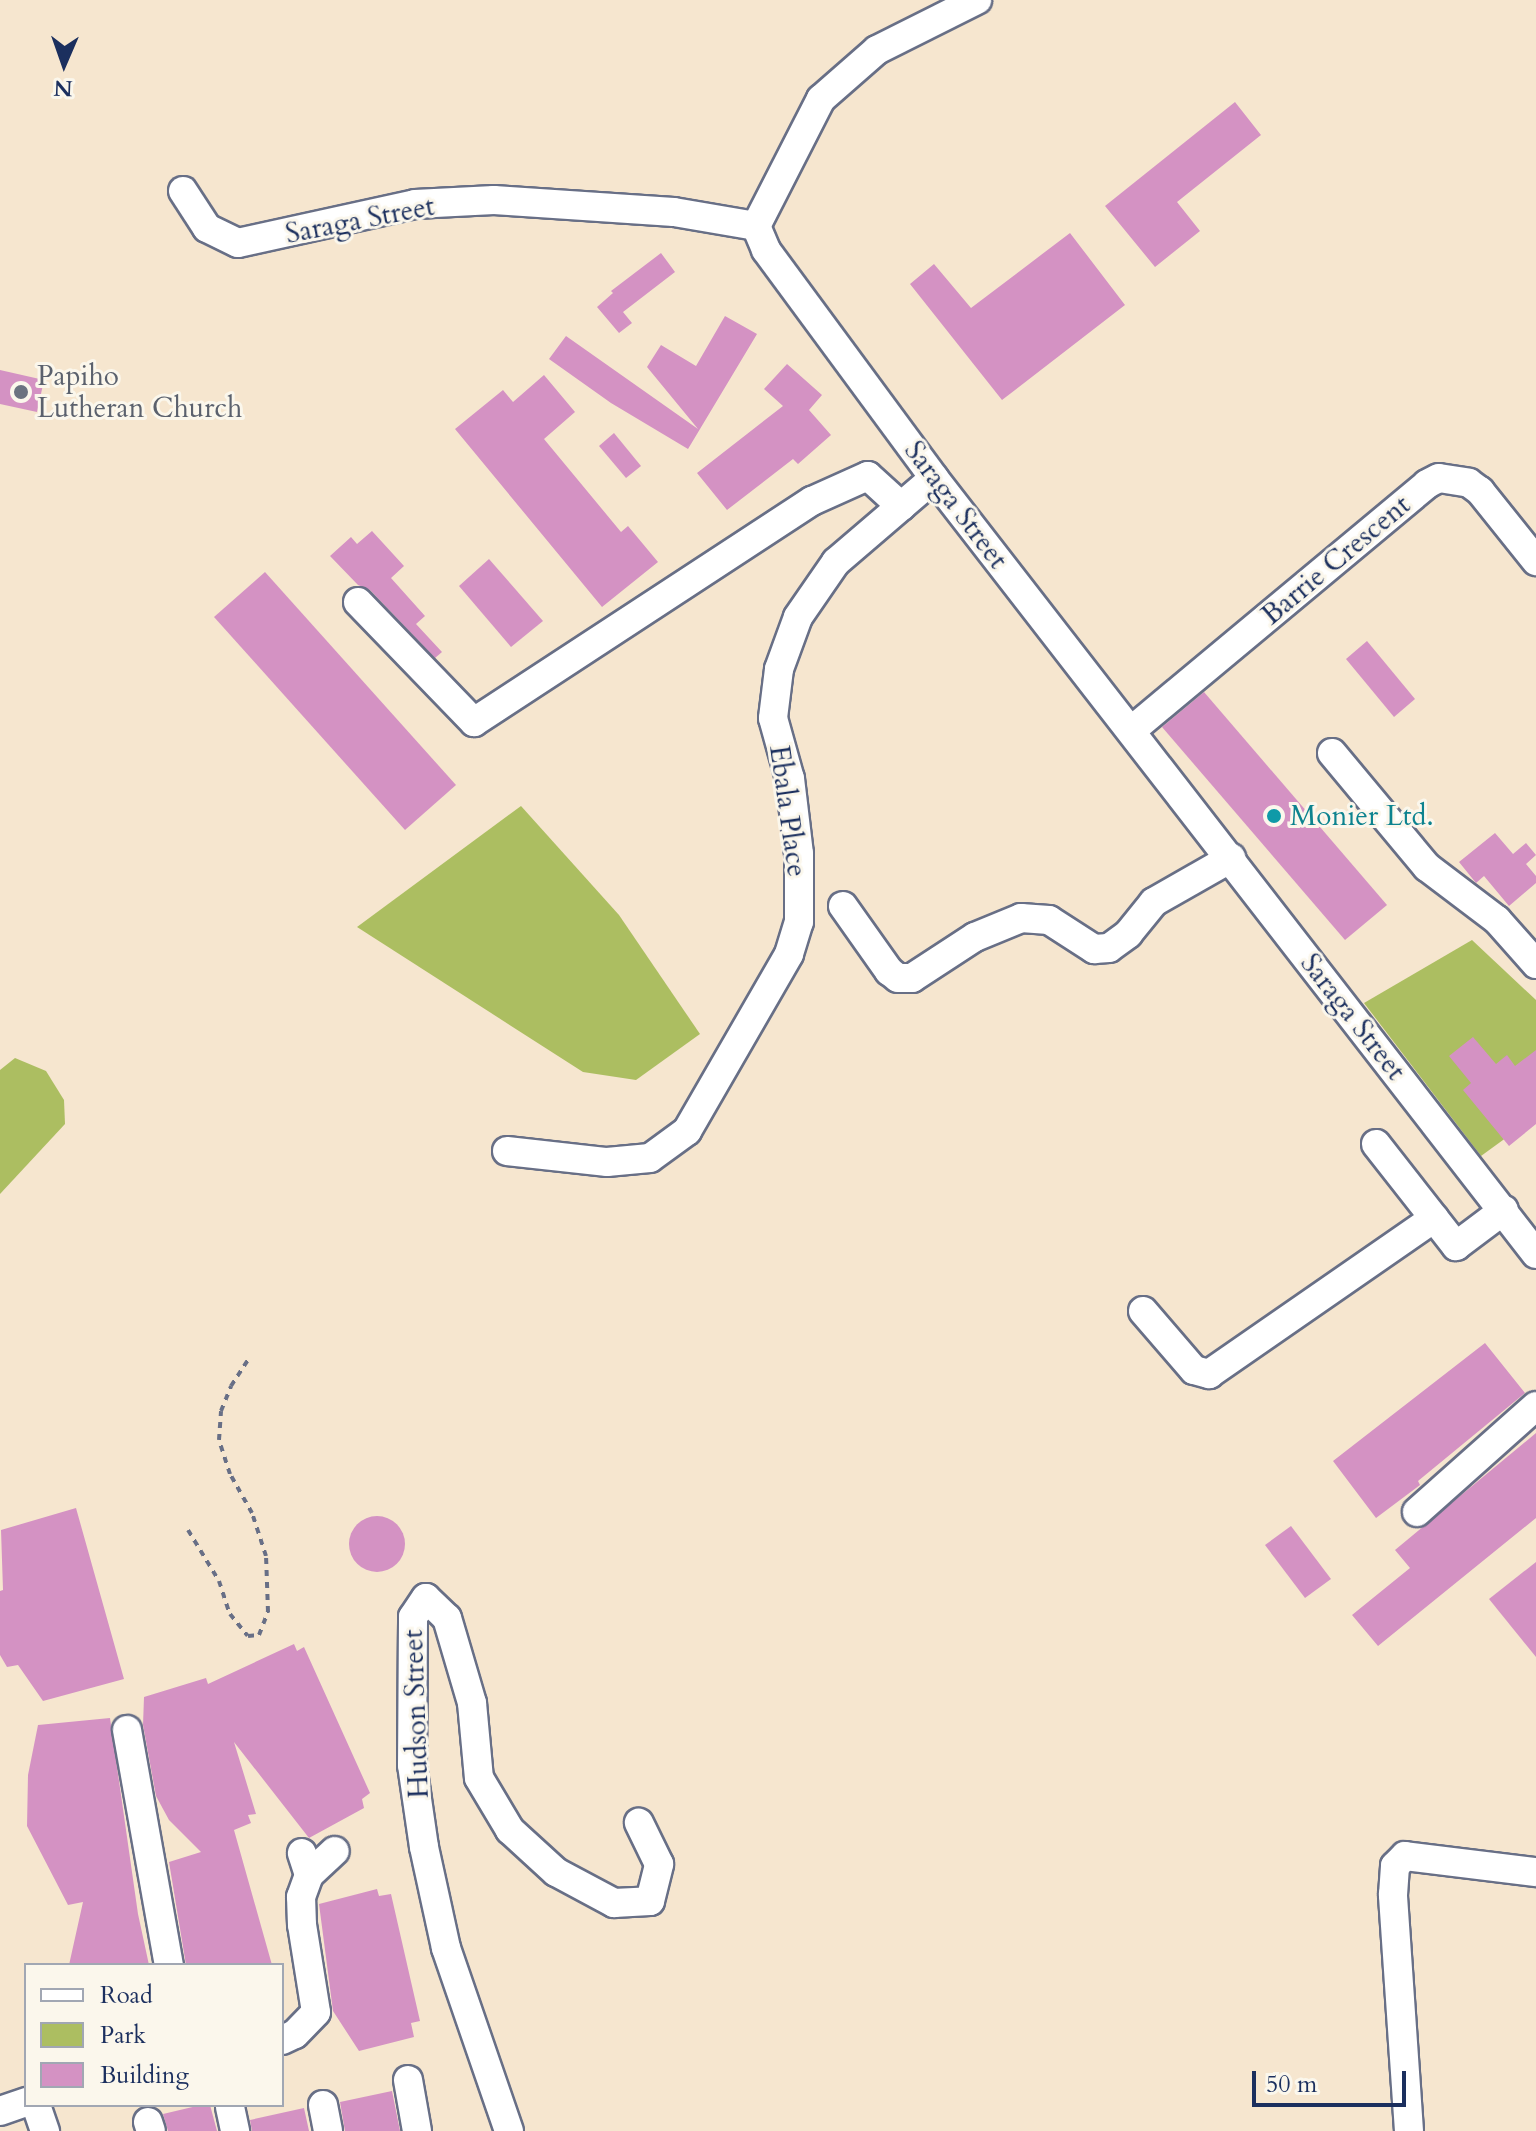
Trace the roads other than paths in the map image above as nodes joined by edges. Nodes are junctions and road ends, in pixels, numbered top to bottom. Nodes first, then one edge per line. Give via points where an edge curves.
1 (977, 0) edge
2 (183, 191) dead end
3 (756, 226) junction
4 (934, 478) junction
5 (901, 506) junction
6 (1536, 561) edge
7 (358, 602) dead end
8 (1132, 730) junction
9 (1332, 753) dead end
10 (1231, 858) junction
11 (843, 906) dead end
12 (1536, 964) edge
13 (1376, 1144) dead end
14 (507, 1151) dead end
15 (1504, 1210) junction
16 (1434, 1218) junction
17 (1536, 1254) edge
18 (1143, 1311) dead end
19 (1536, 1406) edge
20 (1417, 1512) dead end
21 (127, 1730) dead end
22 (639, 1823) dead end
23 (335, 1851) dead end
24 (1536, 1872) edge
25 (169, 1963) edge
26 (284, 2039) edge
27 (408, 2080) dead end
28 (24, 2103) edge
29 (37, 2107) edge
30 (0, 2111) edge
31 (45, 2131) edge
32 (417, 2131) edge
33 (509, 2131) edge
34 (1409, 2131) edge

1 - 3 street via 877,50 821,99
2 - 3 street, Saraga Street via 207,228 238,243 415,204 494,200 674,212
3 - 4 street, Saraga Street via 766,250
4 - 5 street, Ebala Place
4 - 8 street, Saraga Street
5 - 7 street via 868,476 812,501 474,722
5 - 14 street, Ebala Place via 836,562 798,617 779,669 773,718 790,779 799,854 799,922 789,954 687,1131 650,1158 607,1162
6 - 8 street, Barrie Crescent via 1480,491 1454,478 1439,478
8 - 10 street, Saraga Street
9 - 12 street via 1427,867 1497,920
10 - 11 street via 1154,902 1109,948 1094,949 1049,920 1021,918 975,937 912,978 898,978 889,971
10 - 15 street, Saraga Street
13 - 16 street
15 - 16 street via 1456,1246
15 - 17 street, Saraga Street
16 - 18 street via 1209,1374 1194,1370
19 - 20 street
21 - 25 street
22 - 33 street, Hudson Street via 659,1864 650,1901 614,1903 556,1872 510,1830 479,1778 472,1703 447,1618 426,1598 413,1617 412,1765 424,1847 446,1948
23 - 26 street via 306,1864 302,1925 316,2012
24 - 34 street via 1405,1856 1395,1866
27 - 32 street
28 - 30 street
29 - 31 street

